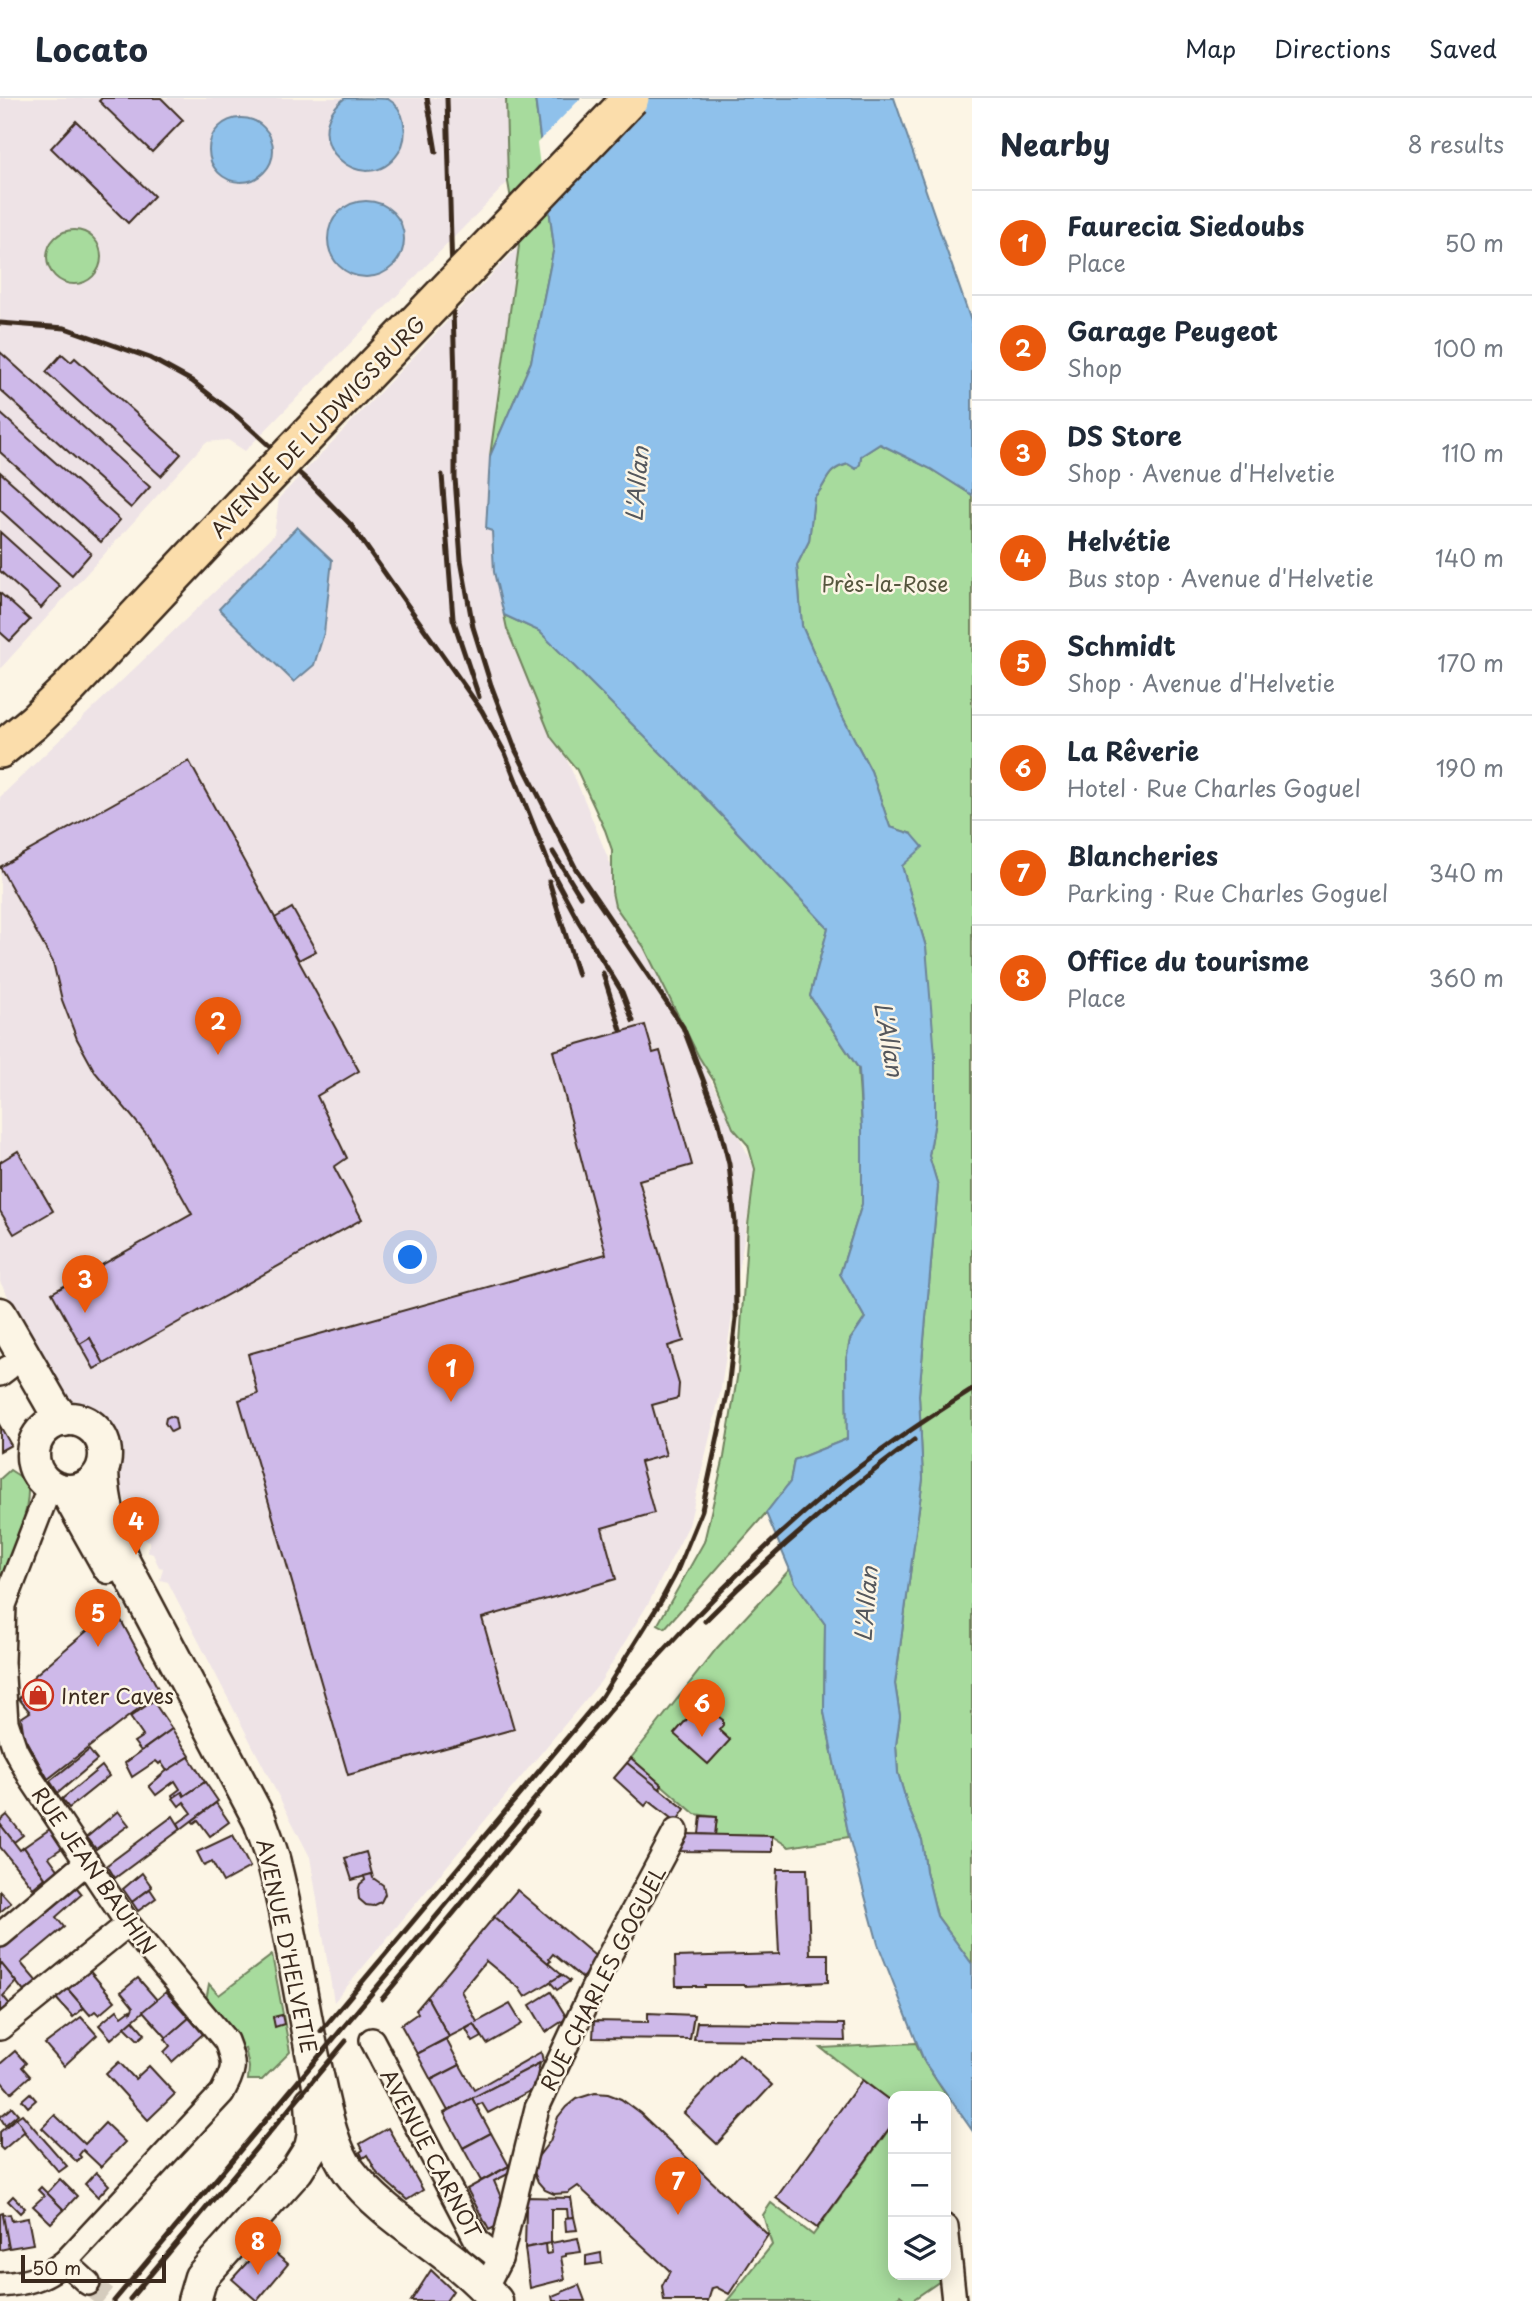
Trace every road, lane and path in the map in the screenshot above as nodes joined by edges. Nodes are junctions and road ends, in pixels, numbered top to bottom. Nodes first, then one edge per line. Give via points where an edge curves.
1 (606, 98) edge
2 (631, 98) edge
3 (238, 495) junction
4 (34, 722) junction
5 (0, 725) edge
6 (0, 750) edge
7 (0, 761) edge
8 (0, 1314) edge
9 (3, 1365) edge
10 (51, 1427) junction
11 (102, 1471) junction
12 (58, 1489) junction
13 (2, 1605) edge
14 (676, 1831) dead end
15 (87, 1862) junction
16 (128, 1924) junction
17 (0, 1935) edge
18 (0, 2028) edge
19 (372, 2040) dead end
20 (347, 2169) junction
21 (297, 2170) junction
22 (500, 2259) junction
23 (65, 2262) junction
24 (951, 2273) edge
25 (88, 2283) tunnel mouth
26 (0, 2285) edge
27 (27, 2292) edge
28 (491, 2295) edge
29 (194, 2301) edge
30 (954, 2301) edge

1 - 3 main road, AVENUE DE LUDWIGSBURG
2 - 3 main road, AVENUE DE LUDWIGSBURG, bridge
3 - 4 main road, AVENUE DE LUDWIGSBURG
3 - 5 main road, AVENUE DE LUDWIGSBURG
4 - 6 main road, AVENUE DE LUDWIGSBURG
4 - 7 main road
8 - 10 main road via 53,1406
9 - 10 main road via 27,1403
10 - 11 main road via 83,1422 98,1434 105,1452
10 - 12 main road via 34,1446 33,1457 42,1479
11 - 12 main road via 88,1486
11 - 20 main road, AVENUE D'HELVETIE via 110,1527 124,1563 260,1821 275,1865 322,2101
12 - 13 street, RUE JEAN BAUHIN
12 - 21 main road, AVENUE D'HELVETIE via 129,1603 244,1820 261,1868 313,2107 311,2148
13 - 15 street, RUE JEAN BAUHIN via 6,1721 12,1740 32,1780
14 - 22 street, RUE CHARLES GOGUEL via 601,1972 537,2108
15 - 16 street, RUE JEAN BAUHIN
15 - 17 street
16 - 18 street
16 - 23 street, RUE JEAN BAUHIN via 226,2041 233,2072 222,2093
19 - 22 street, AVENUE CARNOT via 477,2241
20 - 21 main road via 326,2162
20 - 28 main road, AVENUE D'HELVETIE via 376,2202 458,2263
21 - 29 main road, AVENUE D'HELVETIE via 201,2277
22 - 28 street, RUE CHARLES GOGUEL
23 - 25 street
23 - 27 street, RUE JEAN BAUHIN
24 - 30 street
26 - 27 street

